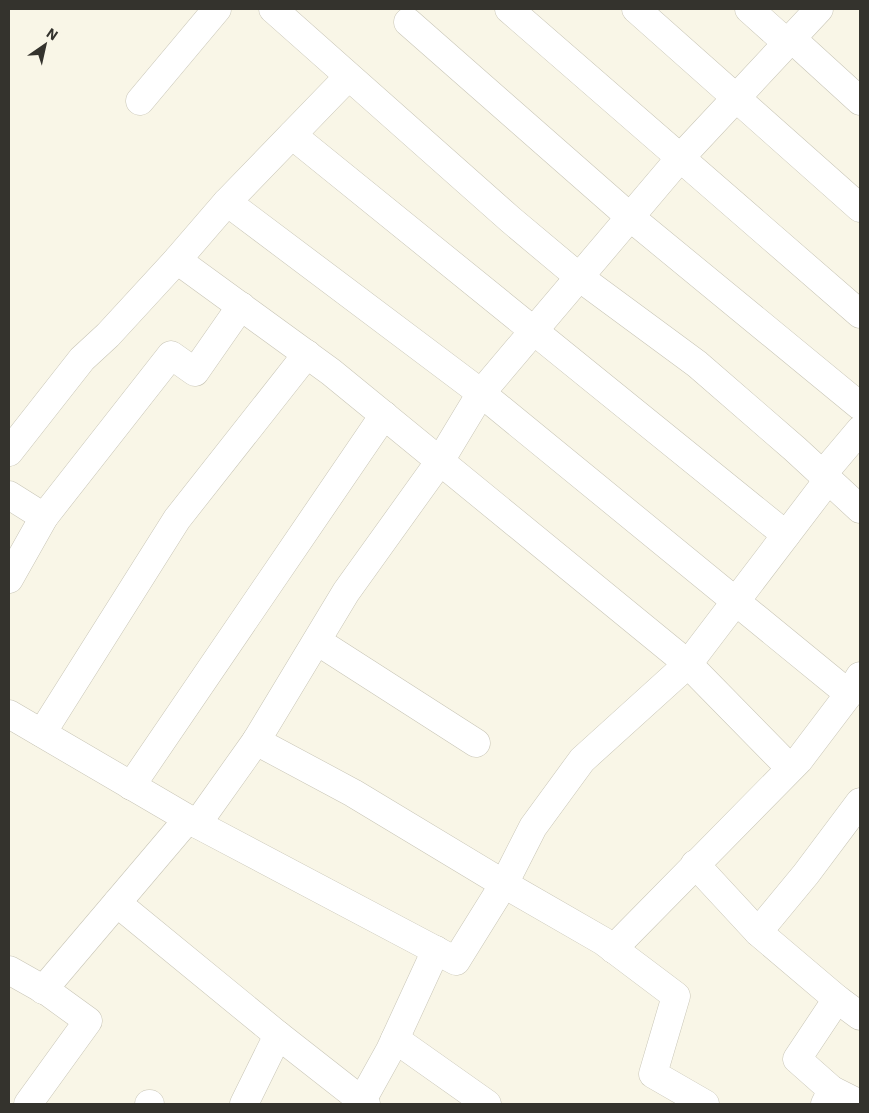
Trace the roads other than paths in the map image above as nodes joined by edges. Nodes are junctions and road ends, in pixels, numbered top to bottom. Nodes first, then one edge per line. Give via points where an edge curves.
1 (218, 9) edge
2 (273, 9) edge
3 (508, 9) edge
4 (636, 9) edge
5 (749, 9) edge
6 (819, 9) edge
7 (408, 22) dead end
8 (789, 41) junction
9 (348, 77) junction
10 (736, 98) junction
11 (140, 101) dead end
12 (860, 101) edge
13 (292, 135) junction
14 (680, 158) junction
15 (227, 202) junction
16 (860, 208) edge
17 (630, 217) junction
18 (178, 260) junction
19 (579, 277) junction
20 (241, 306) junction
21 (860, 314) edge
22 (533, 331) junction
23 (306, 354) junction
24 (481, 394) junction
25 (860, 406) edge
26 (384, 415) junction
27 (860, 430) edge
28 (9, 452) edge
29 (440, 461) junction
30 (825, 477) junction
31 (9, 495) edge
32 (860, 509) edge
33 (44, 517) junction
34 (786, 535) junction
35 (9, 579) edge
36 (736, 602) junction
37 (317, 641) junction
38 (688, 664) junction
39 (854, 685) edge
40 (9, 716) edge
41 (42, 733) junction
42 (256, 741) junction
43 (476, 743) dead end
44 (790, 768) junction
45 (131, 786) junction
46 (860, 802) edge
47 (192, 822) junction
48 (695, 864) junction
49 (504, 884) junction
50 (117, 903) junction
51 (758, 932) junction
52 (613, 949) junction
53 (436, 950) junction
54 (9, 970) edge
55 (43, 990) junction
56 (838, 999) junction
57 (860, 1016) edge
58 (278, 1035) junction
59 (395, 1039) junction
60 (846, 1099) edge
61 (363, 1103) edge
62 (28, 1104) edge
63 (244, 1104) edge
64 (487, 1104) edge
65 (705, 1104) edge

1 - 11 street
2 - 9 street
3 - 14 street
4 - 10 street
5 - 8 street
6 - 8 street
7 - 17 street
8 - 10 street
8 - 12 street
9 - 13 street
9 - 19 street
10 - 14 street
10 - 16 street
13 - 15 street
13 - 22 street
14 - 17 street
14 - 21 street
15 - 18 street
15 - 24 street
17 - 19 street
17 - 25 street
18 - 20 street
18 - 28 street via 82,359
19 - 22 street
19 - 30 street via 697,364
20 - 23 street
20 - 33 street via 195,372 171,354
22 - 24 street
22 - 34 street
23 - 26 street
23 - 41 street via 177,519
24 - 29 street
24 - 36 street
26 - 29 street
26 - 45 street
27 - 30 street
29 - 37 street via 346,592
29 - 38 street
30 - 32 street
30 - 34 street
31 - 33 street
33 - 35 street
34 - 36 street
36 - 38 street
36 - 39 street
37 - 42 street
37 - 43 street
38 - 44 street
38 - 49 street via 582,760 533,826
39 - 44 street
40 - 41 street
41 - 45 street
42 - 47 street
42 - 49 street via 353,793
44 - 48 street
45 - 47 street
46 - 51 street
47 - 50 street
47 - 53 street
48 - 51 street
48 - 52 street
49 - 52 street
49 - 53 street via 456,961
50 - 55 street
50 - 58 street
51 - 56 street
52 - 65 street via 676,996 653,1074
53 - 59 street
54 - 55 street
55 - 62 street via 88,1021
56 - 57 street
56 - 60 street via 797,1059
58 - 61 street
58 - 63 street
59 - 61 street
59 - 64 street

